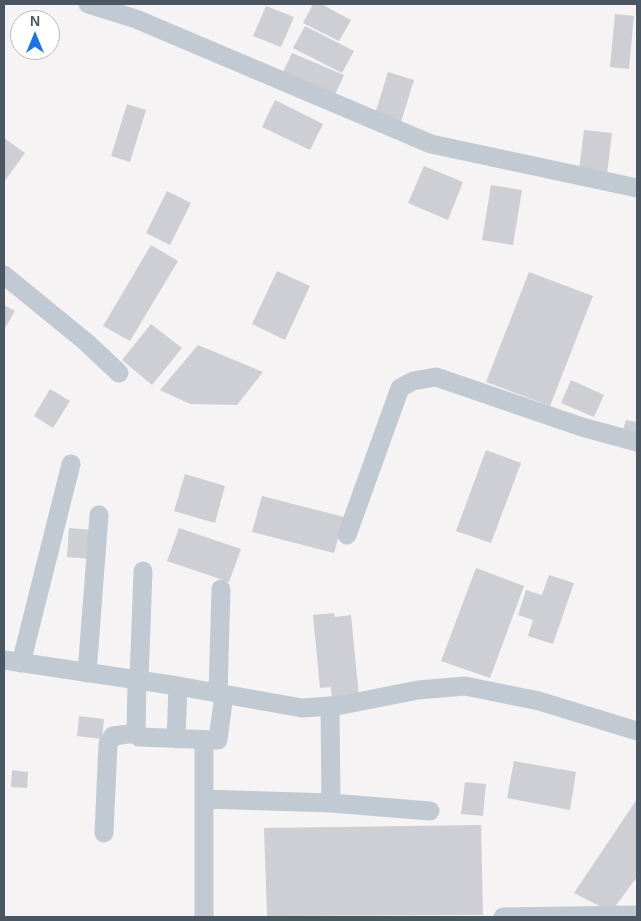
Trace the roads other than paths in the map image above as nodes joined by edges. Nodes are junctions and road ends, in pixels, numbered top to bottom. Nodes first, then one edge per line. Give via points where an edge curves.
1 (88, 4) edge
2 (138, 11) edge
3 (637, 188) edge
4 (4, 275) edge
5 (119, 373) dead end
6 (637, 442) edge
7 (71, 464) dead end
8 (99, 515) dead end
9 (347, 535) dead end
10 (143, 571) dead end
11 (222, 589) dead end
12 (12, 662) edge
13 (87, 673) junction
14 (138, 680) junction
15 (178, 686) junction
16 (221, 694) junction
17 (330, 706) junction
18 (637, 731) edge
19 (136, 733) junction
20 (176, 739) junction
21 (204, 740) junction
22 (204, 799) junction
23 (331, 803) junction
24 (430, 811) dead end
25 (104, 833) dead end
26 (637, 915) edge
27 (204, 917) edge
28 (503, 917) edge

1 - 2 street
2 - 3 street via 431,144
4 - 5 street
6 - 9 street via 573,424 436,377 413,381 400,388
7 - 12 street
8 - 13 street
10 - 14 street
11 - 16 street
12 - 13 street
13 - 14 street
14 - 15 street
14 - 19 street
15 - 16 street
15 - 20 street
16 - 17 street via 302,708
16 - 21 street via 220,738
17 - 18 street via 418,690 465,686 539,701
17 - 23 street
19 - 20 street via 140,737
19 - 25 street via 113,736 108,744
20 - 21 street
21 - 22 street
22 - 23 street
22 - 27 street
23 - 24 street
26 - 28 street

